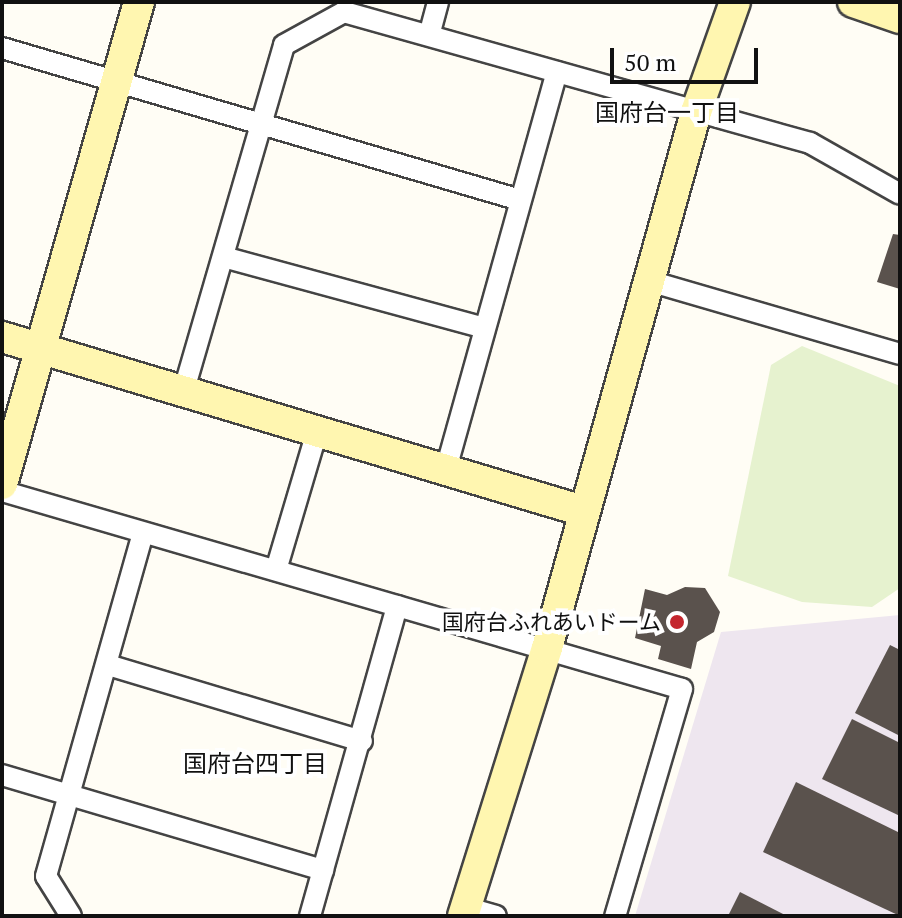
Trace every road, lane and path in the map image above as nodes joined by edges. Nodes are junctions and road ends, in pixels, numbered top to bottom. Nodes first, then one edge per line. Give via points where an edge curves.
1 (139, 2) edge
2 (438, 2) edge
3 (735, 2) edge
4 (853, 2) edge
5 (900, 18) edge
6 (430, 32) junction
7 (2, 48) edge
8 (557, 72) junction
9 (117, 78) junction
10 (696, 112) junction
11 (260, 124) junction
12 (900, 194) edge
13 (520, 200) junction
14 (227, 258) junction
15 (649, 281) junction
16 (485, 328) junction
17 (2, 337) edge
18 (44, 348) junction
19 (900, 354) edge
20 (183, 393) junction
21 (318, 428) junction
22 (446, 469) junction
23 (2, 484) edge
24 (2, 491) edge
25 (583, 511) junction
26 (142, 536) junction
27 (276, 570) junction
28 (397, 606) junction
29 (547, 648) junction
30 (108, 665) junction
31 (362, 741) junction
32 (2, 775) edge
33 (74, 794) junction
34 (323, 870) junction
35 (464, 911) edge
36 (71, 916) edge
37 (310, 916) edge
38 (496, 916) edge
39 (615, 916) edge

1 - 9 street
2 - 6 street
3 - 10 street
4 - 5 street
6 - 8 street
6 - 11 street via 344,12 284,45
7 - 9 street
8 - 10 street
8 - 13 street
9 - 11 street
9 - 18 street
10 - 12 street via 810,143
10 - 15 street
11 - 13 street
11 - 14 street
13 - 16 street
14 - 16 street
14 - 20 street
15 - 19 street
15 - 25 street
16 - 22 street
17 - 18 street
18 - 20 street
18 - 23 street
20 - 21 street
21 - 22 street
21 - 27 street
22 - 25 street
24 - 26 street
25 - 29 street
26 - 27 street
26 - 30 street
27 - 28 street
28 - 29 street
28 - 31 street
29 - 35 street
29 - 39 street via 682,689
30 - 31 street
30 - 33 street
31 - 34 street
32 - 33 street
33 - 34 street
33 - 36 street via 46,876
34 - 37 street
35 - 38 street

